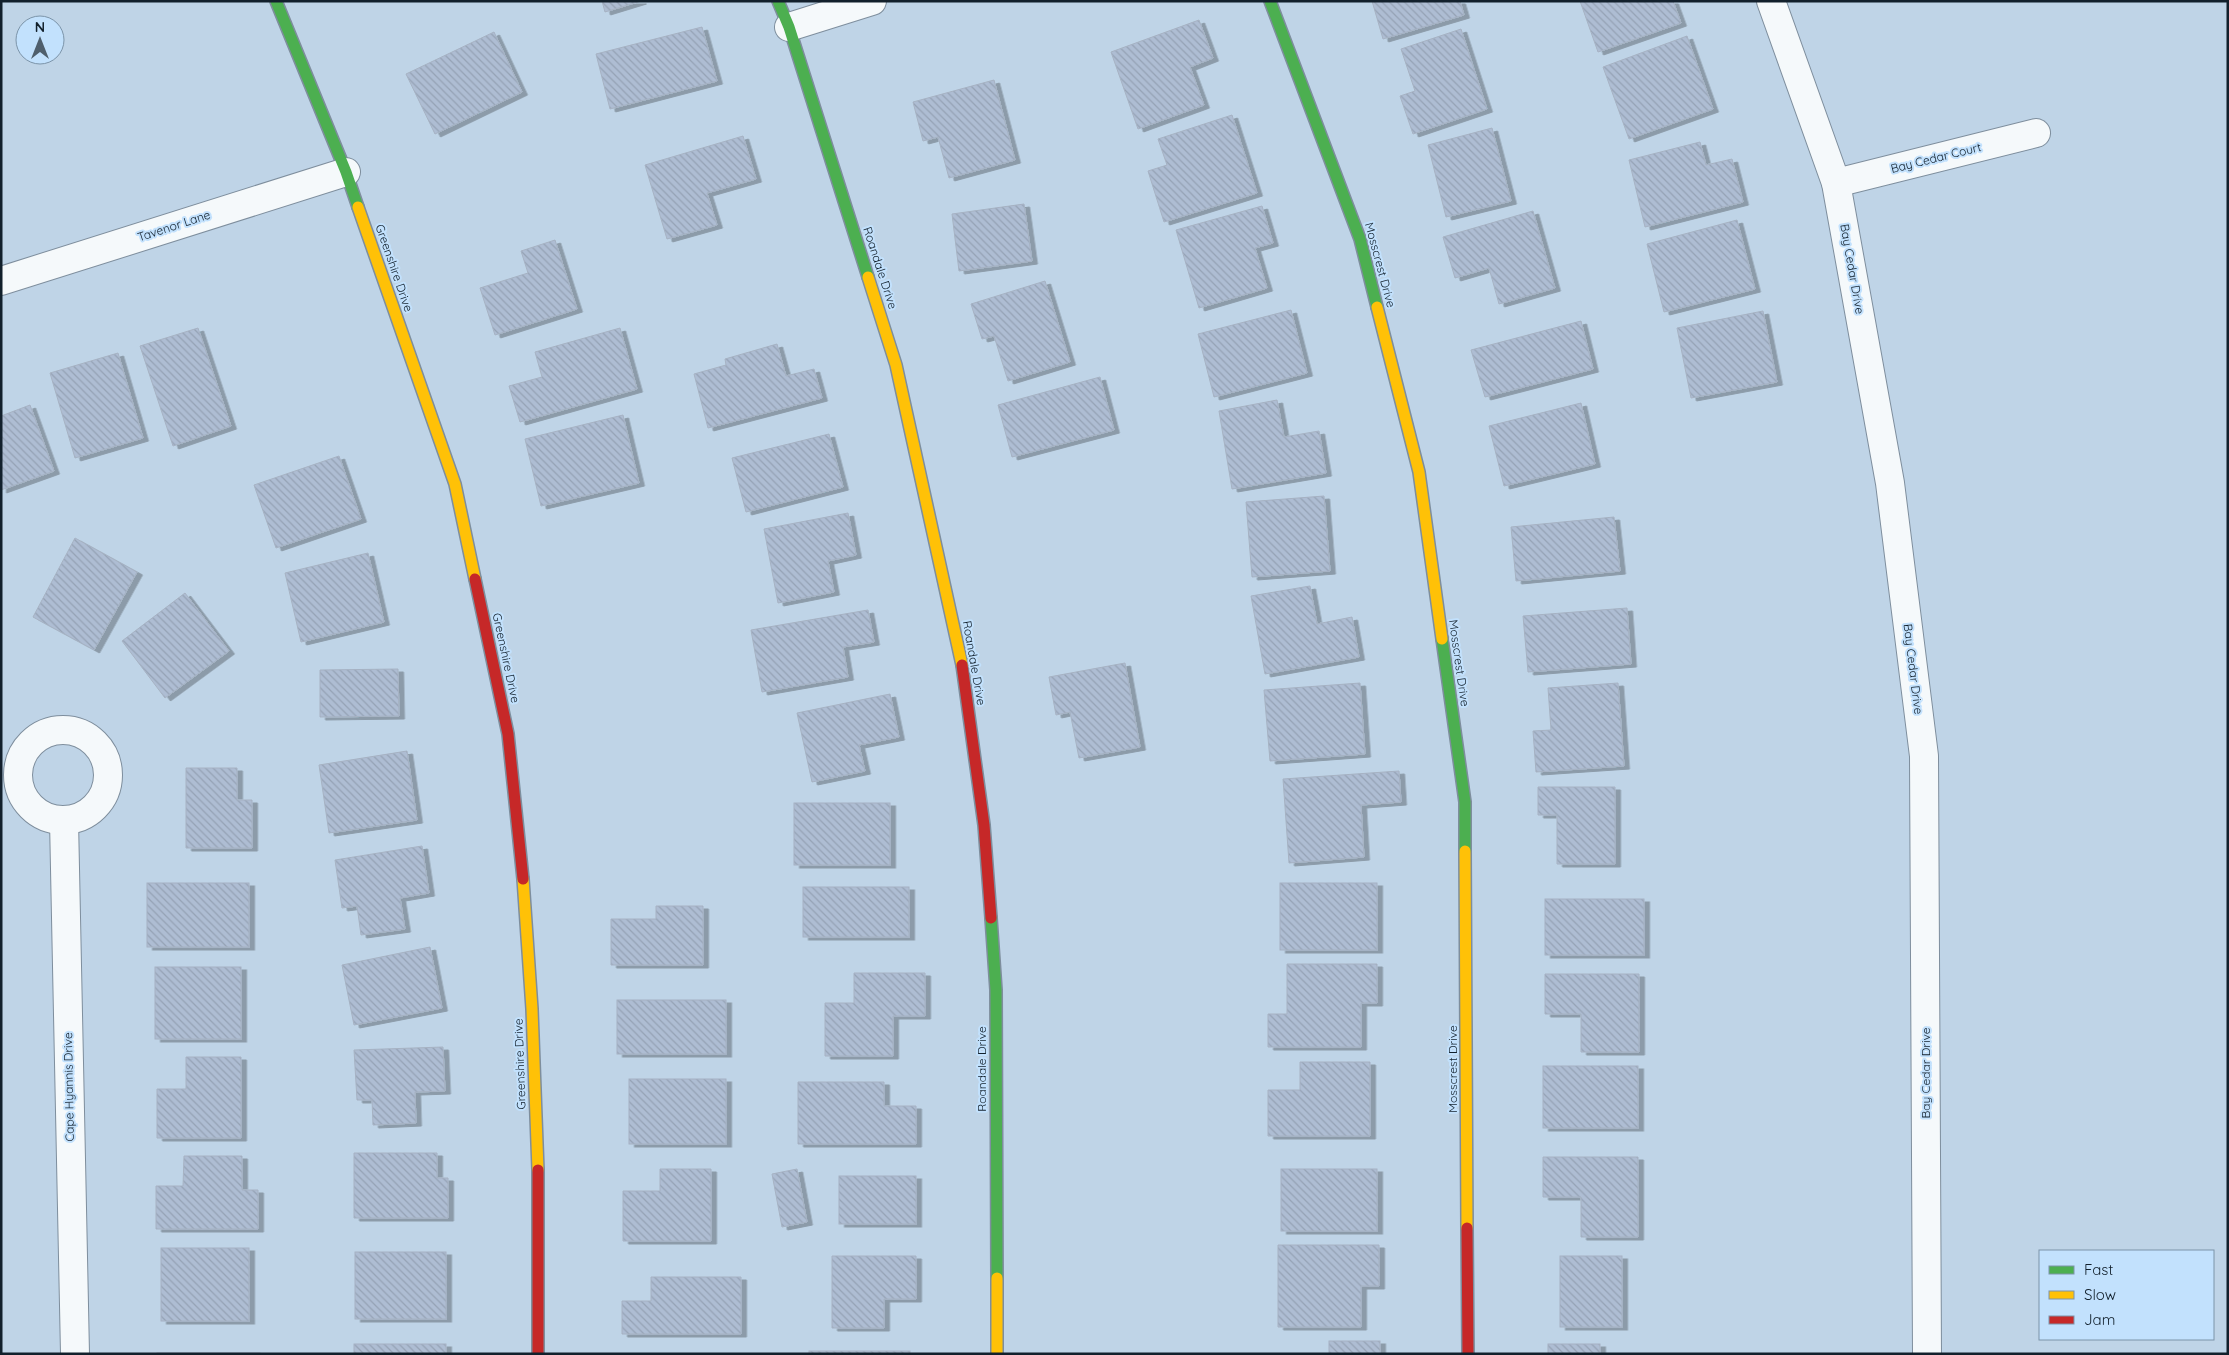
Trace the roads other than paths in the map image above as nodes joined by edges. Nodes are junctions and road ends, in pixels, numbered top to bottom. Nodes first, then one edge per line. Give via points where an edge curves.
1 (276, 1) edge
2 (778, 1) edge
3 (872, 1) edge
4 (1270, 1) edge
5 (1771, 1) edge
6 (789, 27) junction
7 (2036, 133) dead end
8 (346, 172) junction
9 (1836, 182) junction
10 (1, 281) edge
11 (64, 820) dead end
12 (75, 1354) edge
13 (538, 1354) edge
14 (997, 1354) edge
15 (1468, 1354) edge
16 (1927, 1354) edge

1 - 8 street, Greenshire Drive
2 - 6 street, Roandale Drive
3 - 6 street
4 - 15 street, Mosscrest Drive via 1360,238 1419,472 1465,802
5 - 9 street, Bay Cedar Drive
6 - 14 street, Roandale Drive via 896,365 963,670 984,825 996,990
7 - 9 street, Bay Cedar Court
8 - 10 street, Tavenor Lane
8 - 13 street, Greenshire Drive via 455,484 508,734 532,1009 538,1162
9 - 16 street, Bay Cedar Drive via 1890,483 1924,756
11 - 12 street, Cape Hyannis Drive

